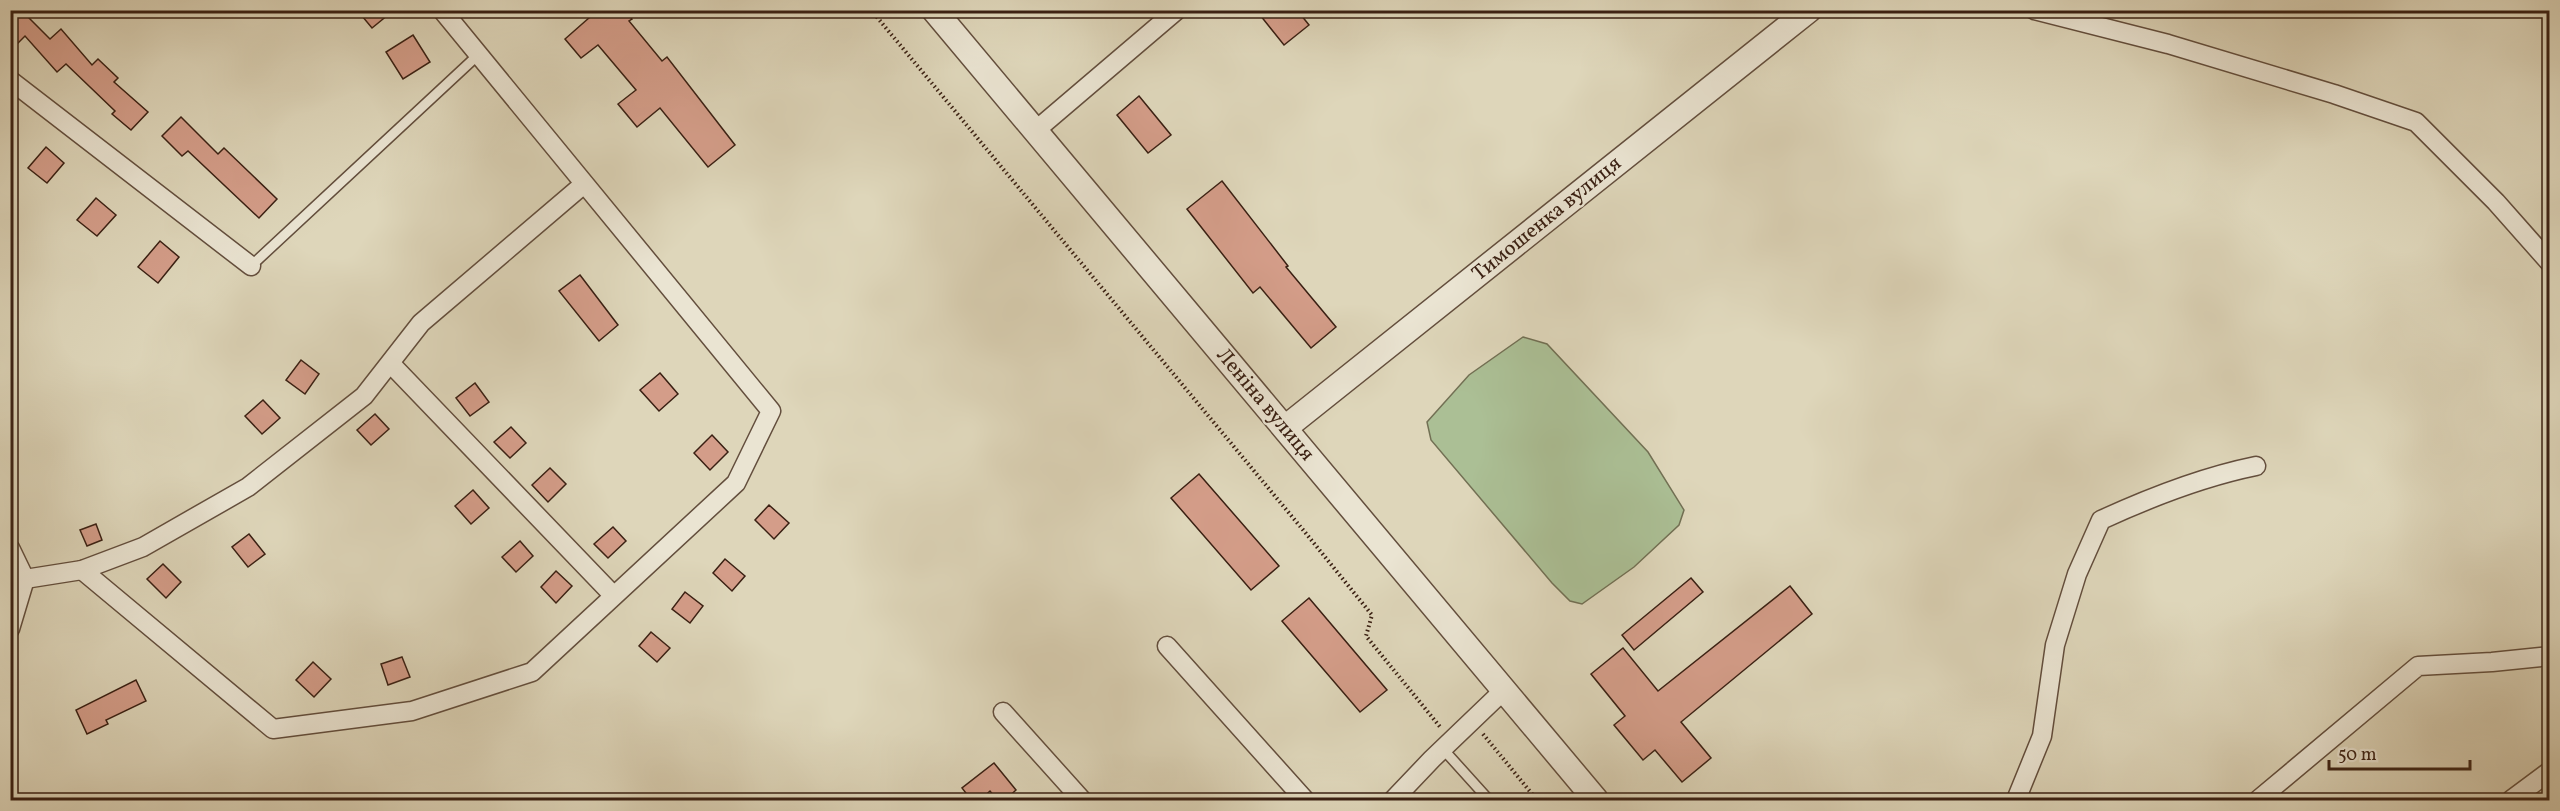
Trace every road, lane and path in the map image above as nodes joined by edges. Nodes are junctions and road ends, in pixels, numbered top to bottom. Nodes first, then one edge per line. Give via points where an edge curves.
1 (442, 10) edge
2 (871, 10) edge
3 (934, 10) edge
4 (1177, 10) edge
5 (1809, 10) edge
6 (2034, 10) edge
7 (478, 55) junction
8 (10, 80) edge
9 (1035, 131) junction
10 (585, 184) junction
11 (2550, 263) edge
12 (251, 266) joint
13 (391, 364) junction
14 (1285, 428) junction
15 (2256, 466) dead end
16 (10, 548) edge
17 (82, 570) junction
18 (18, 582) edge
19 (613, 595) junction
20 (10, 629) edge
21 (1167, 646) dead end
22 (2550, 656) edge
23 (1503, 691) junction
24 (1003, 712) dead end
25 (1472, 721) junction
26 (1447, 745) junction
27 (2550, 771) edge
28 (1082, 801) edge
29 (1305, 801) edge
30 (1393, 801) edge
31 (1489, 801) edge
32 (1537, 801) edge
33 (1596, 801) edge
34 (2016, 801) edge
35 (2258, 801) edge
36 (2511, 801) edge

1 - 7 street
2 - 26 path via 1372,615 1366,636
3 - 9 street, Леніна вулиця
4 - 9 street
5 - 14 street, Тимошенка вулиця
6 - 11 street via 2168,44 2416,122
7 - 10 street
7 - 12 lane
8 - 12 street
9 - 14 street, Леніна вулиця
10 - 13 street via 421,323
10 - 19 street via 771,411 736,483
13 - 17 street via 364,396 248,487 143,547
13 - 19 street
14 - 23 street, Леніна вулиця
15 - 34 street via 2218,473 2101,520 2077,574 2055,645 2043,736
16 - 18 street
17 - 18 street
17 - 19 street via 273,729 412,711 532,672
18 - 20 street
21 - 29 street
22 - 35 street via 2418,666
23 - 25 street
23 - 33 street, Леніна вулиця
24 - 28 street
25 - 26 street
25 - 32 path
26 - 30 street
26 - 31 lane
27 - 36 street

